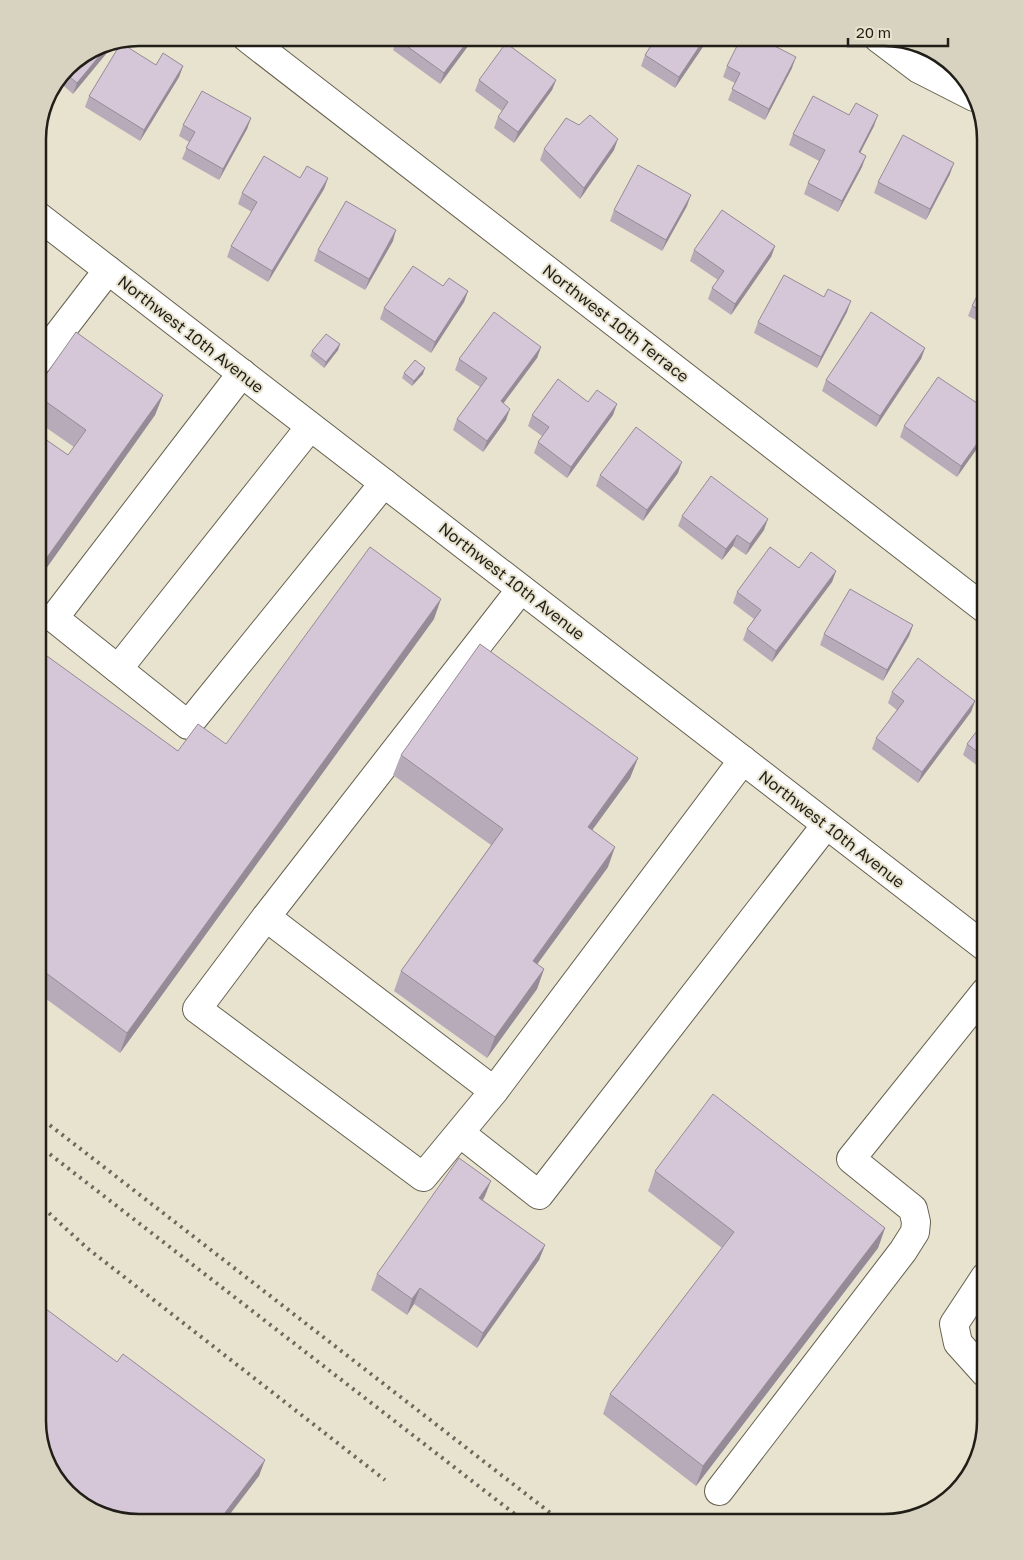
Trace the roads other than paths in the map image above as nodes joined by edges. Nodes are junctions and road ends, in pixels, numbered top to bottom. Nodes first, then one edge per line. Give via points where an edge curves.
1 (257, 46) edge
2 (889, 46) edge
3 (963, 91) edge
4 (46, 222) edge
5 (108, 270) junction
6 (46, 351) edge
7 (242, 373) junction
8 (310, 427) junction
9 (384, 483) junction
10 (521, 589) junction
11 (977, 602) edge
12 (118, 669) junction
13 (743, 760) junction
14 (826, 825) junction
15 (266, 918) junction
16 (977, 940) edge
17 (977, 1003) edge
18 (494, 1091) junction
19 (460, 1133) junction
20 (977, 1290) edge
21 (977, 1363) edge
22 (718, 1491) dead end

1 - 11 street, Northwest 10th Terrace
2 - 3 street via 919,69
4 - 5 street, Northwest 10th Avenue
5 - 6 street
5 - 7 street, Northwest 10th Avenue
7 - 8 street, Northwest 10th Avenue
7 - 12 street via 54,618
8 - 9 street, Northwest 10th Avenue
8 - 12 street
9 - 10 street, Northwest 10th Avenue
9 - 12 street via 188,725
10 - 13 street, Northwest 10th Avenue
10 - 15 street
13 - 14 street, Northwest 10th Avenue
13 - 18 street
14 - 16 street, Northwest 10th Avenue
14 - 19 street via 539,1195
15 - 18 street
15 - 19 street via 197,1008 423,1177
17 - 22 street via 850,1159 913,1209 914,1232 903,1251
18 - 19 street
20 - 21 street via 954,1324 958,1343

